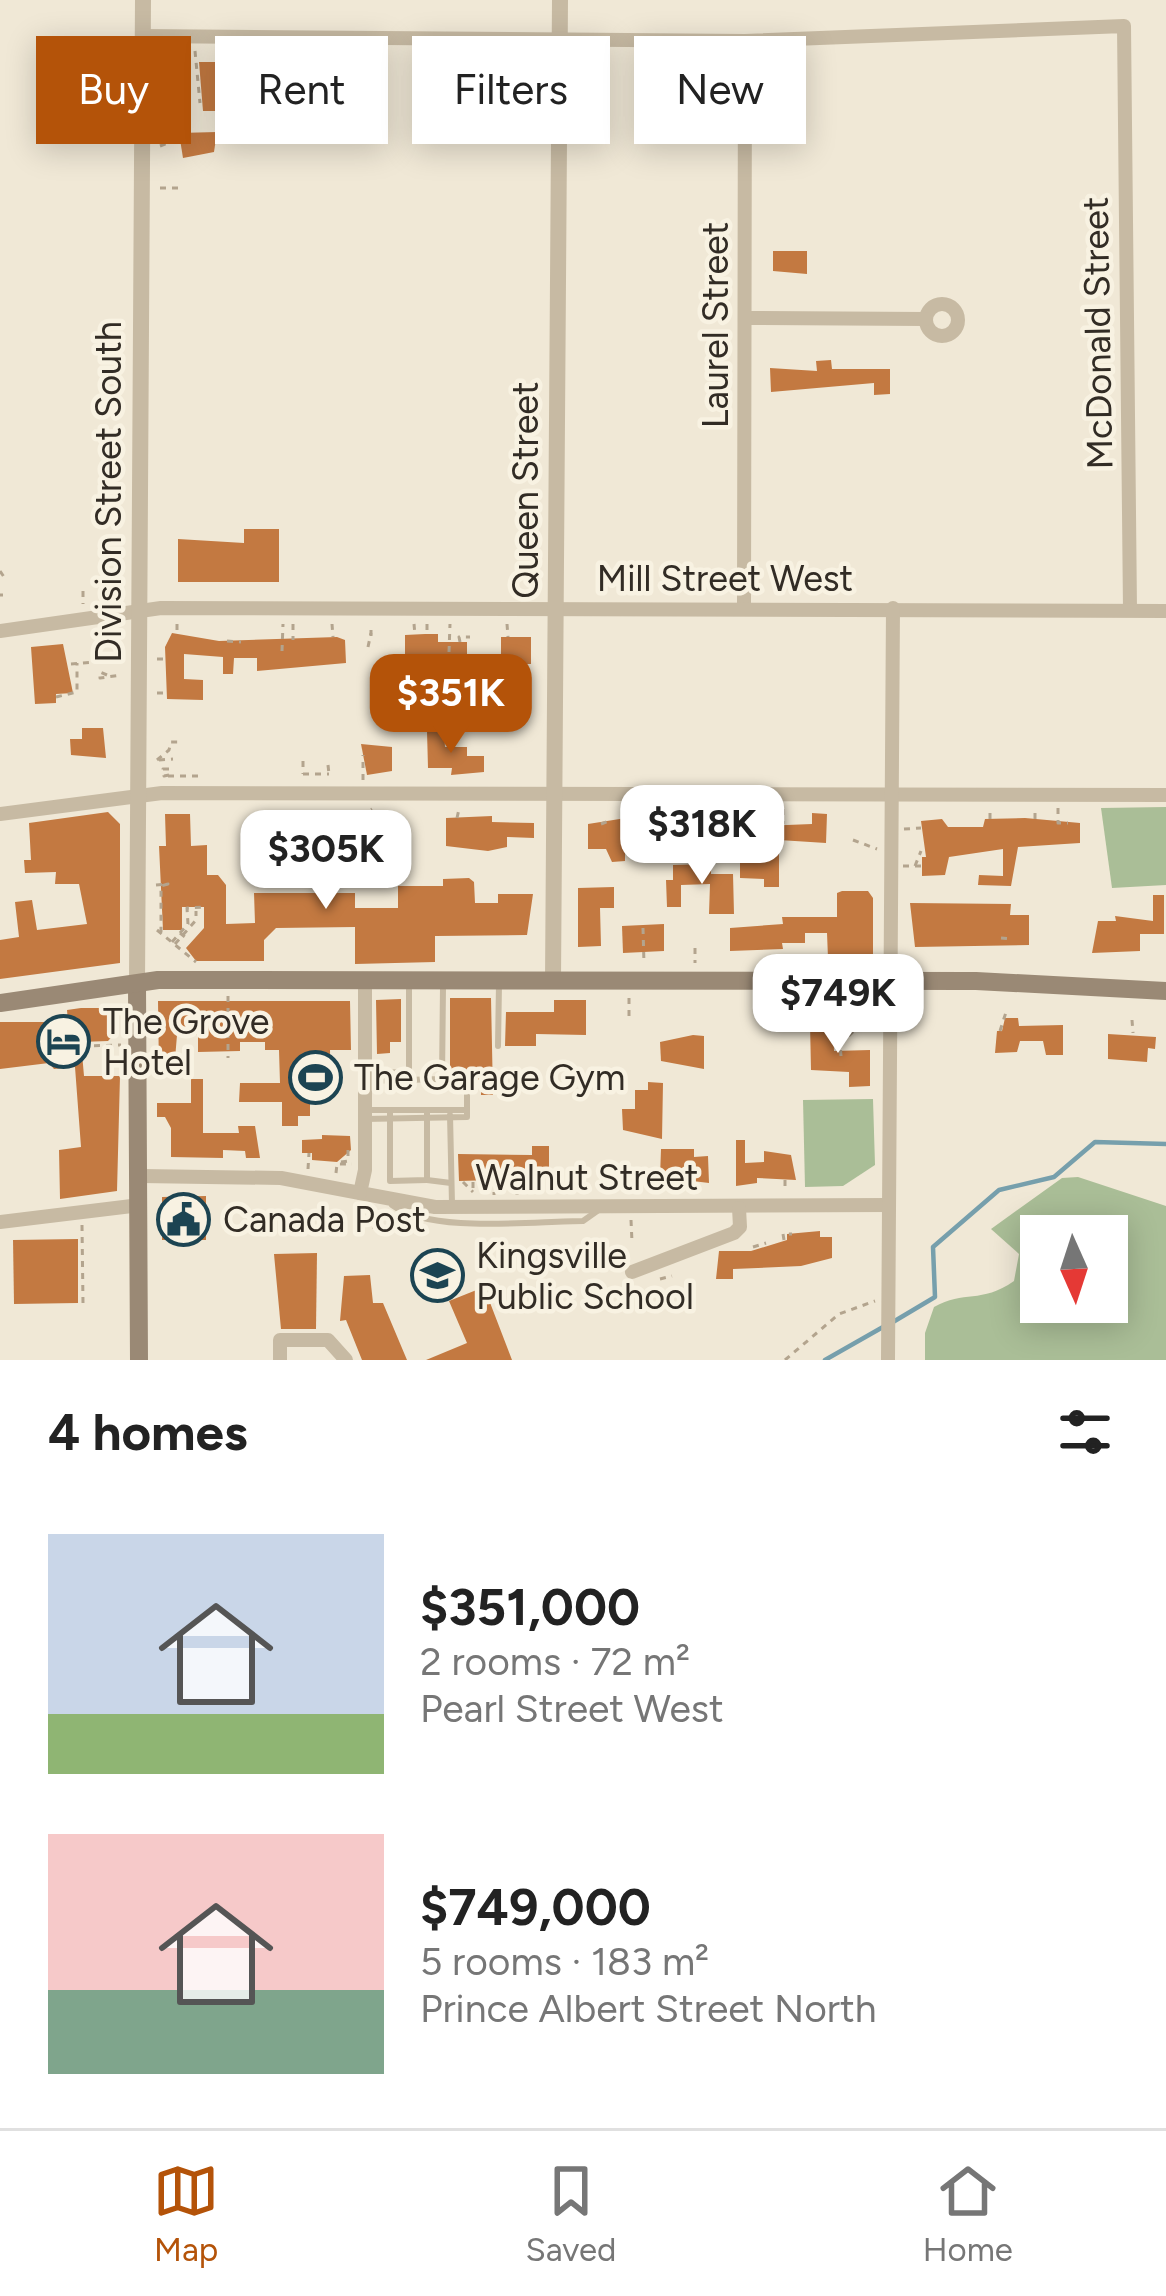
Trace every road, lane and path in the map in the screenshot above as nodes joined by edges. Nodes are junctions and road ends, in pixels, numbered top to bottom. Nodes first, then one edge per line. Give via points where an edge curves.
1 (143, 0) edge
2 (560, 0) edge
3 (142, 36) edge
4 (191, 36) edge
5 (560, 36) edge
6 (412, 37) edge
7 (806, 38) edge
8 (196, 50) dead end
9 (200, 103) dead end
10 (142, 144) edge
11 (164, 144) edge
12 (560, 144) edge
13 (745, 144) edge
14 (160, 146) dead end
15 (160, 188) dead end
16 (179, 188) dead end
17 (745, 318) junction
18 (925, 319) dead end
19 (0, 571) edge
20 (4, 577) dead end
21 (82, 591) dead end
22 (83, 606) dead end
23 (558, 608) junction
24 (893, 608) junction
25 (744, 609) junction
26 (140, 610) junction
27 (1130, 610) junction
28 (1166, 611) edge
29 (177, 624) dead end
30 (283, 624) dead end
31 (293, 624) dead end
32 (332, 624) dead end
33 (371, 624) dead end
34 (427, 624) dead end
35 (450, 624) dead end
36 (507, 624) dead end
37 (414, 625) dead end
38 (0, 631) edge
39 (177, 633) dead end
40 (427, 634) dead end
41 (415, 635) dead end
42 (470, 637) dead end
43 (508, 637) dead end
44 (332, 638) dead end
45 (226, 640) dead end
46 (293, 640) dead end
47 (241, 642) dead end
48 (460, 642) dead end
49 (368, 647) dead end
50 (282, 651) dead end
51 (449, 652) dead end
52 (157, 659) dead end
53 (166, 659) dead end
54 (123, 660) dead end
55 (107, 675) dead end
56 (122, 675) dead end
57 (167, 693) dead end
58 (157, 694) dead end
59 (56, 697) dead end
60 (180, 742) dead end
61 (363, 755) dead end
62 (173, 759) dead end
63 (160, 760) junction
64 (303, 761) dead end
65 (328, 765) dead end
66 (200, 776) dead end
67 (363, 782) dead end
68 (140, 794) junction
69 (890, 795) junction
70 (1166, 795) edge
71 (555, 796) junction
72 (990, 806) dead end
73 (1035, 806) dead end
74 (1058, 806) dead end
75 (372, 807) dead end
76 (783, 807) dead end
77 (459, 808) dead end
78 (0, 814) edge
79 (361, 816) dead end
80 (457, 818) dead end
81 (990, 819) dead end
82 (1035, 819) dead end
83 (611, 820) dead end
84 (601, 824) dead end
85 (783, 824) dead end
86 (1068, 824) dead end
87 (921, 828) dead end
88 (902, 829) dead end
89 (854, 843) junction
90 (878, 849) dead end
91 (922, 851) dead end
92 (850, 852) dead end
93 (856, 857) dead end
94 (902, 866) dead end
95 (157, 885) dead end
96 (205, 907) dead end
97 (196, 911) dead end
98 (643, 928) dead end
99 (1001, 938) dead end
100 (1012, 939) dead end
101 (174, 943) junction
102 (695, 948) dead end
103 (196, 962) dead end
104 (644, 964) dead end
105 (695, 964) dead end
106 (365, 980) junction
107 (409, 980) junction
108 (443, 980) junction
109 (499, 981) junction
110 (553, 981) junction
111 (890, 981) junction
112 (137, 983) junction
113 (1166, 991) edge
114 (228, 996) dead end
115 (629, 998) dead end
116 (804, 998) dead end
117 (839, 998) dead end
118 (1007, 999) dead end
119 (0, 1003) edge
120 (813, 1014) junction
121 (832, 1014) junction
122 (629, 1016) dead end
123 (1132, 1020) dead end
124 (813, 1023) dead end
125 (832, 1023) dead end
126 (1000, 1031) dead end
127 (1133, 1034) dead end
128 (123, 1045) dead end
129 (82, 1046) dead end
130 (498, 1046) dead end
131 (841, 1056) dead end
132 (228, 1058) dead end
133 (364, 1077) junction
134 (442, 1079) junction
135 (365, 1114) junction
136 (390, 1114) junction
137 (427, 1114) junction
138 (450, 1114) junction
139 (348, 1150) dead end
140 (309, 1153) dead end
141 (352, 1163) dead end
142 (341, 1164) junction
143 (308, 1169) dead end
144 (336, 1175) dead end
145 (610, 1175) dead end
146 (141, 1176) junction
147 (517, 1179) dead end
148 (427, 1180) junction
149 (784, 1180) dead end
150 (464, 1182) dead end
151 (473, 1182) dead end
152 (452, 1183) junction
153 (484, 1184) dead end
154 (360, 1193) junction
155 (785, 1194) dead end
156 (494, 1195) dead end
157 (517, 1195) dead end
158 (378, 1202) junction
159 (140, 1204) junction
160 (889, 1205) junction
161 (453, 1207) junction
162 (608, 1208) junction
163 (739, 1208) junction
164 (82, 1217) dead end
165 (632, 1218) dead end
166 (0, 1222) edge
167 (63, 1225) dead end
168 (374, 1228) dead end
169 (792, 1234) dead end
170 (82, 1238) junction
171 (784, 1240) dead end
172 (632, 1242) dead end
173 (766, 1244) dead end
174 (753, 1246) dead end
175 (632, 1272) dead end
176 (672, 1276) dead end
177 (659, 1279) dead end
178 (877, 1301) dead end
179 (82, 1303) dead end
180 (139, 1360) edge
181 (280, 1360) edge
182 (346, 1360) edge
183 (785, 1360) edge
184 (888, 1360) edge

1 - 3 street, Division Street South
2 - 5 street, Queen Street
4 - 6 street
7 - 27 street, McDonald Street via 1124,26
8 - 9 path
10 - 26 street, Division Street South
11 - 14 path
12 - 23 street, Queen Street
13 - 17 street, Laurel Street
15 - 16 path
17 - 18 street
17 - 25 street, Laurel Street
19 - 20 path
21 - 22 path
23 - 25 street, Mill Street West
23 - 26 street, Mill Street West
23 - 71 street, Queen Street
24 - 25 street, Mill Street West
24 - 27 street, Mill Street West
24 - 69 street
26 - 38 street, Mill Street West
26 - 68 street, Division Street South
27 - 28 street, Mill Street West
29 - 39 path
30 - 50 path
31 - 46 path
32 - 44 path
33 - 49 path
34 - 40 path
35 - 51 path
36 - 43 path
37 - 41 path
42 - 48 path
45 - 47 path
52 - 53 path
54 - 59 path via 74,663 77,692
55 - 56 path
57 - 58 path
60 - 63 path via 171,742
61 - 67 path
62 - 63 path
63 - 66 path via 168,776
64 - 65 path via 303,778 329,778
68 - 71 street
68 - 78 street
68 - 112 street, Division Street South
69 - 70 street
69 - 71 street
69 - 111 street
71 - 110 street, Queen Street
72 - 81 path
73 - 82 path
74 - 86 path via 1058,823
75 - 79 path
76 - 85 path
77 - 80 path
83 - 84 path
87 - 88 path
89 - 90 path
89 - 92 path
89 - 93 path
91 - 94 path via 918,866
95 - 101 path via 168,886 160,886 159,931
96 - 101 path via 187,908 188,924
97 - 101 path
98 - 104 path
99 - 100 path
101 - 103 path
102 - 105 path
106 - 107 main road
106 - 112 main road
106 - 133 street
107 - 108 main road
107 - 133 lane via 409,1072
108 - 109 main road
108 - 134 lane
109 - 110 main road
109 - 130 lane
110 - 111 main road
111 - 113 main road
111 - 160 street
112 - 119 main road
112 - 146 main road
114 - 132 path
115 - 122 path
116 - 120 path
117 - 121 path
118 - 126 path
120 - 121 path
120 - 124 path
121 - 125 path
121 - 131 path via 877,1027 849,1034
123 - 127 path
128 - 129 path
133 - 134 lane
133 - 135 street
134 - 138 lane via 467,1090 467,1110
135 - 136 lane
135 - 154 street
136 - 137 lane
136 - 148 lane via 390,1180
137 - 138 lane
137 - 148 lane
138 - 152 lane
139 - 142 path
140 - 143 path
141 - 142 path
142 - 144 path
145 - 162 path
146 - 154 street, Walnut Street via 280,1178
146 - 159 main road
147 - 157 path
148 - 152 lane
149 - 155 path
150 - 151 path via 473,1194
152 - 161 lane
153 - 156 path via 494,1182
154 - 158 street, Walnut Street
158 - 161 street, Walnut Street
158 - 162 lane via 443,1221 583,1221
158 - 168 path
159 - 166 street
159 - 180 main road
160 - 163 street, Walnut Street
160 - 184 street
161 - 162 street, Walnut Street
162 - 163 street, Walnut Street
163 - 175 street via 734,1234
164 - 170 path
165 - 172 path
167 - 170 path
169 - 171 path
170 - 179 path
173 - 174 path
176 - 177 path
178 - 183 path via 845,1310
181 - 182 street via 280,1340 315,1340 336,1345

